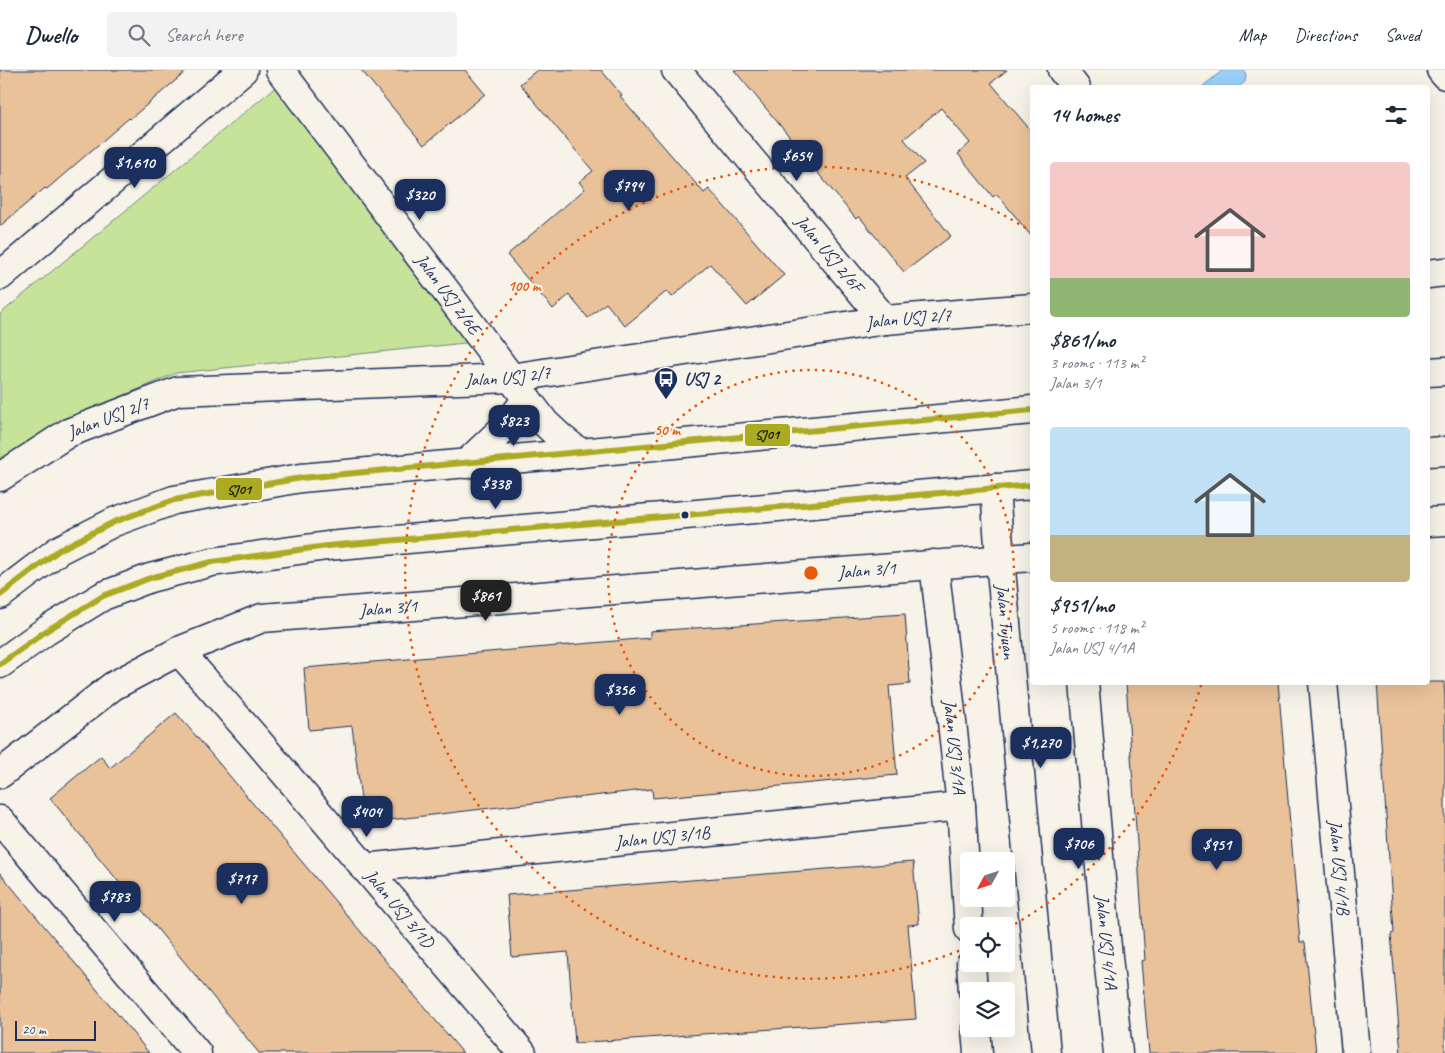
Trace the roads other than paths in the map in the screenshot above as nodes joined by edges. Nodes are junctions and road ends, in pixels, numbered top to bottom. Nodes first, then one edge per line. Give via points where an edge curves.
1 (243, 70) edge
2 (280, 70) edge
3 (676, 70) edge
4 (1062, 70) edge
5 (1441, 70) edge
6 (1445, 74) edge
7 (1074, 85) edge
8 (1445, 272) edge
9 (1430, 274) edge
10 (0, 276) edge
11 (1030, 308) edge
12 (885, 320) junction
13 (1445, 371) edge
14 (1430, 372) edge
15 (519, 388) junction
16 (1030, 410) edge
17 (1445, 451) edge
18 (1430, 452) edge
19 (580, 453) junction
20 (466, 464) junction
21 (0, 477) edge
22 (1030, 485) edge
23 (995, 488) junction
24 (1445, 521) edge
25 (1430, 522) edge
26 (1030, 556) edge
27 (1000, 559) junction
28 (934, 564) junction
29 (0, 595) edge
30 (179, 651) junction
31 (0, 664) edge
32 (1084, 685) edge
33 (1323, 685) edge
34 (0, 774) edge
35 (961, 806) junction
36 (0, 820) edge
37 (364, 868) junction
38 (968, 917) edge
39 (197, 1053) edge
40 (522, 1053) edge
41 (1046, 1053) edge
42 (1118, 1053) edge
43 (1356, 1053) edge

1 - 10 street
2 - 15 street, Jalan USJ 2/6E
3 - 12 street, Jalan USJ 2/6F
4 - 7 street
5 - 6 street
8 - 9 street
11 - 12 street, Jalan USJ 2/7
12 - 15 street, Jalan USJ 2/7
13 - 14 street
15 - 19 street, Jalan USJ 2/6E via 545,423
15 - 20 street via 506,426
15 - 21 street, Jalan USJ 2/7 via 178,391 68,433
16 - 19 street
17 - 18 street
19 - 20 street
20 - 29 street via 301,478 174,500 114,522 59,550
22 - 23 street
23 - 27 street, Jalan Tujuan
23 - 31 street via 327,546 212,562 150,578 103,596
24 - 25 street
26 - 27 street, Jalan 3/1
27 - 28 street, Jalan 3/1
27 - 41 street, Jalan Tujuan
28 - 30 street, Jalan 3/1 via 262,618
28 - 35 street, Jalan USJ 3/1A
30 - 34 street, Jalan 3/1 via 113,686
30 - 37 street, Jalan USJ 3/1D
32 - 42 street, Jalan USJ 4/1A
33 - 43 street, Jalan USJ 4/1B
35 - 37 street, Jalan USJ 3/1B
35 - 38 street, Jalan USJ 3/1A
36 - 39 street
37 - 40 street, Jalan USJ 3/1D

